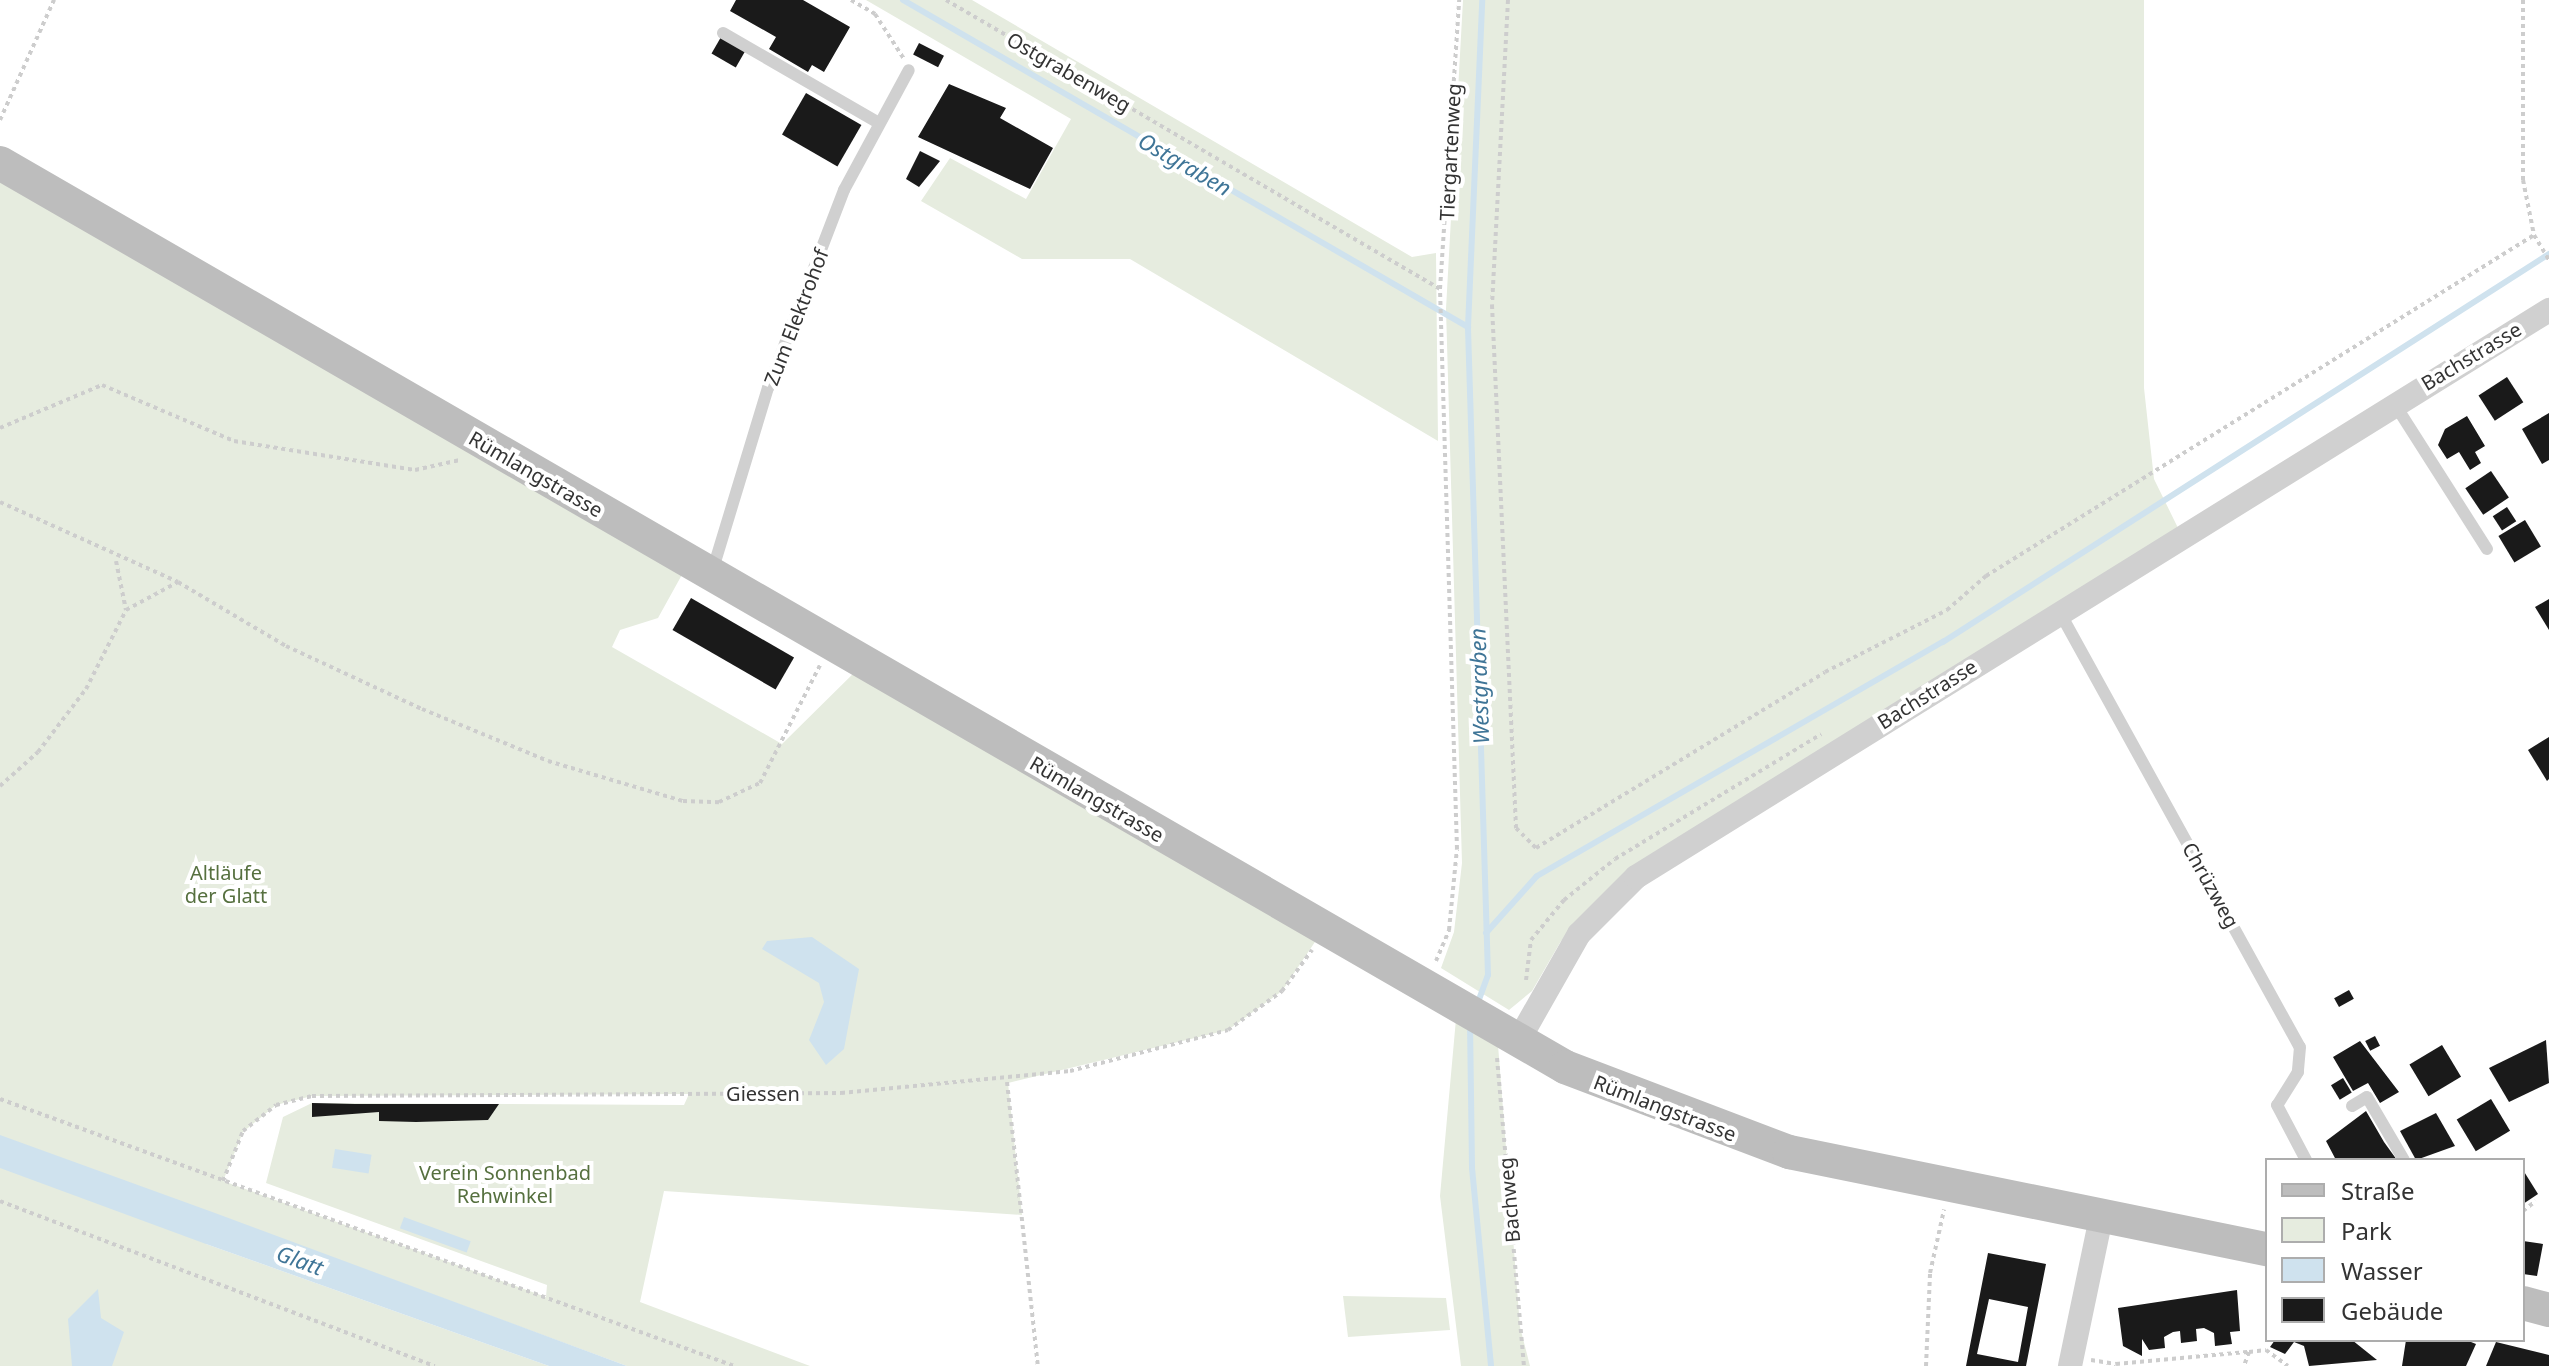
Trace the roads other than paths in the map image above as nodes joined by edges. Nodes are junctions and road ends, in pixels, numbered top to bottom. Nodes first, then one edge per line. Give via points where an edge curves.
1 (723, 33) dead end
2 (909, 70) road end
3 (879, 123) junction
4 (0, 163) edge
5 (2545, 321) edge
6 (2394, 403) junction
7 (2487, 549) dead end
8 (710, 574) junction
9 (2059, 611) junction
10 (1503, 1035) junction
11 (2352, 1106) dead end
12 (2305, 1158) edge
13 (2403, 1158) edge
14 (2101, 1217) junction
15 (2265, 1249) edge
16 (2525, 1304) edge
17 (2549, 1310) edge
18 (2071, 1361) edge

1 - 3 lane
2 - 3 lane, Zum Elektrohof
3 - 8 lane, Zum Elektrohof via 844,190 768,388
4 - 8 street, Rümlangstrasse
5 - 6 street, Bachstrasse
6 - 7 lane
6 - 9 street, Bachstrasse
8 - 10 street, Rümlangstrasse
9 - 10 street, Bachstrasse via 1636,877 1579,934
9 - 12 lane, Chrüzweg via 2300,1047 2298,1072 2277,1105
10 - 14 street, Rümlangstrasse via 1727,1133 1949,1188
11 - 13 lane via 2367,1097
14 - 15 street, Rümlangstrasse
14 - 18 street
16 - 17 street

